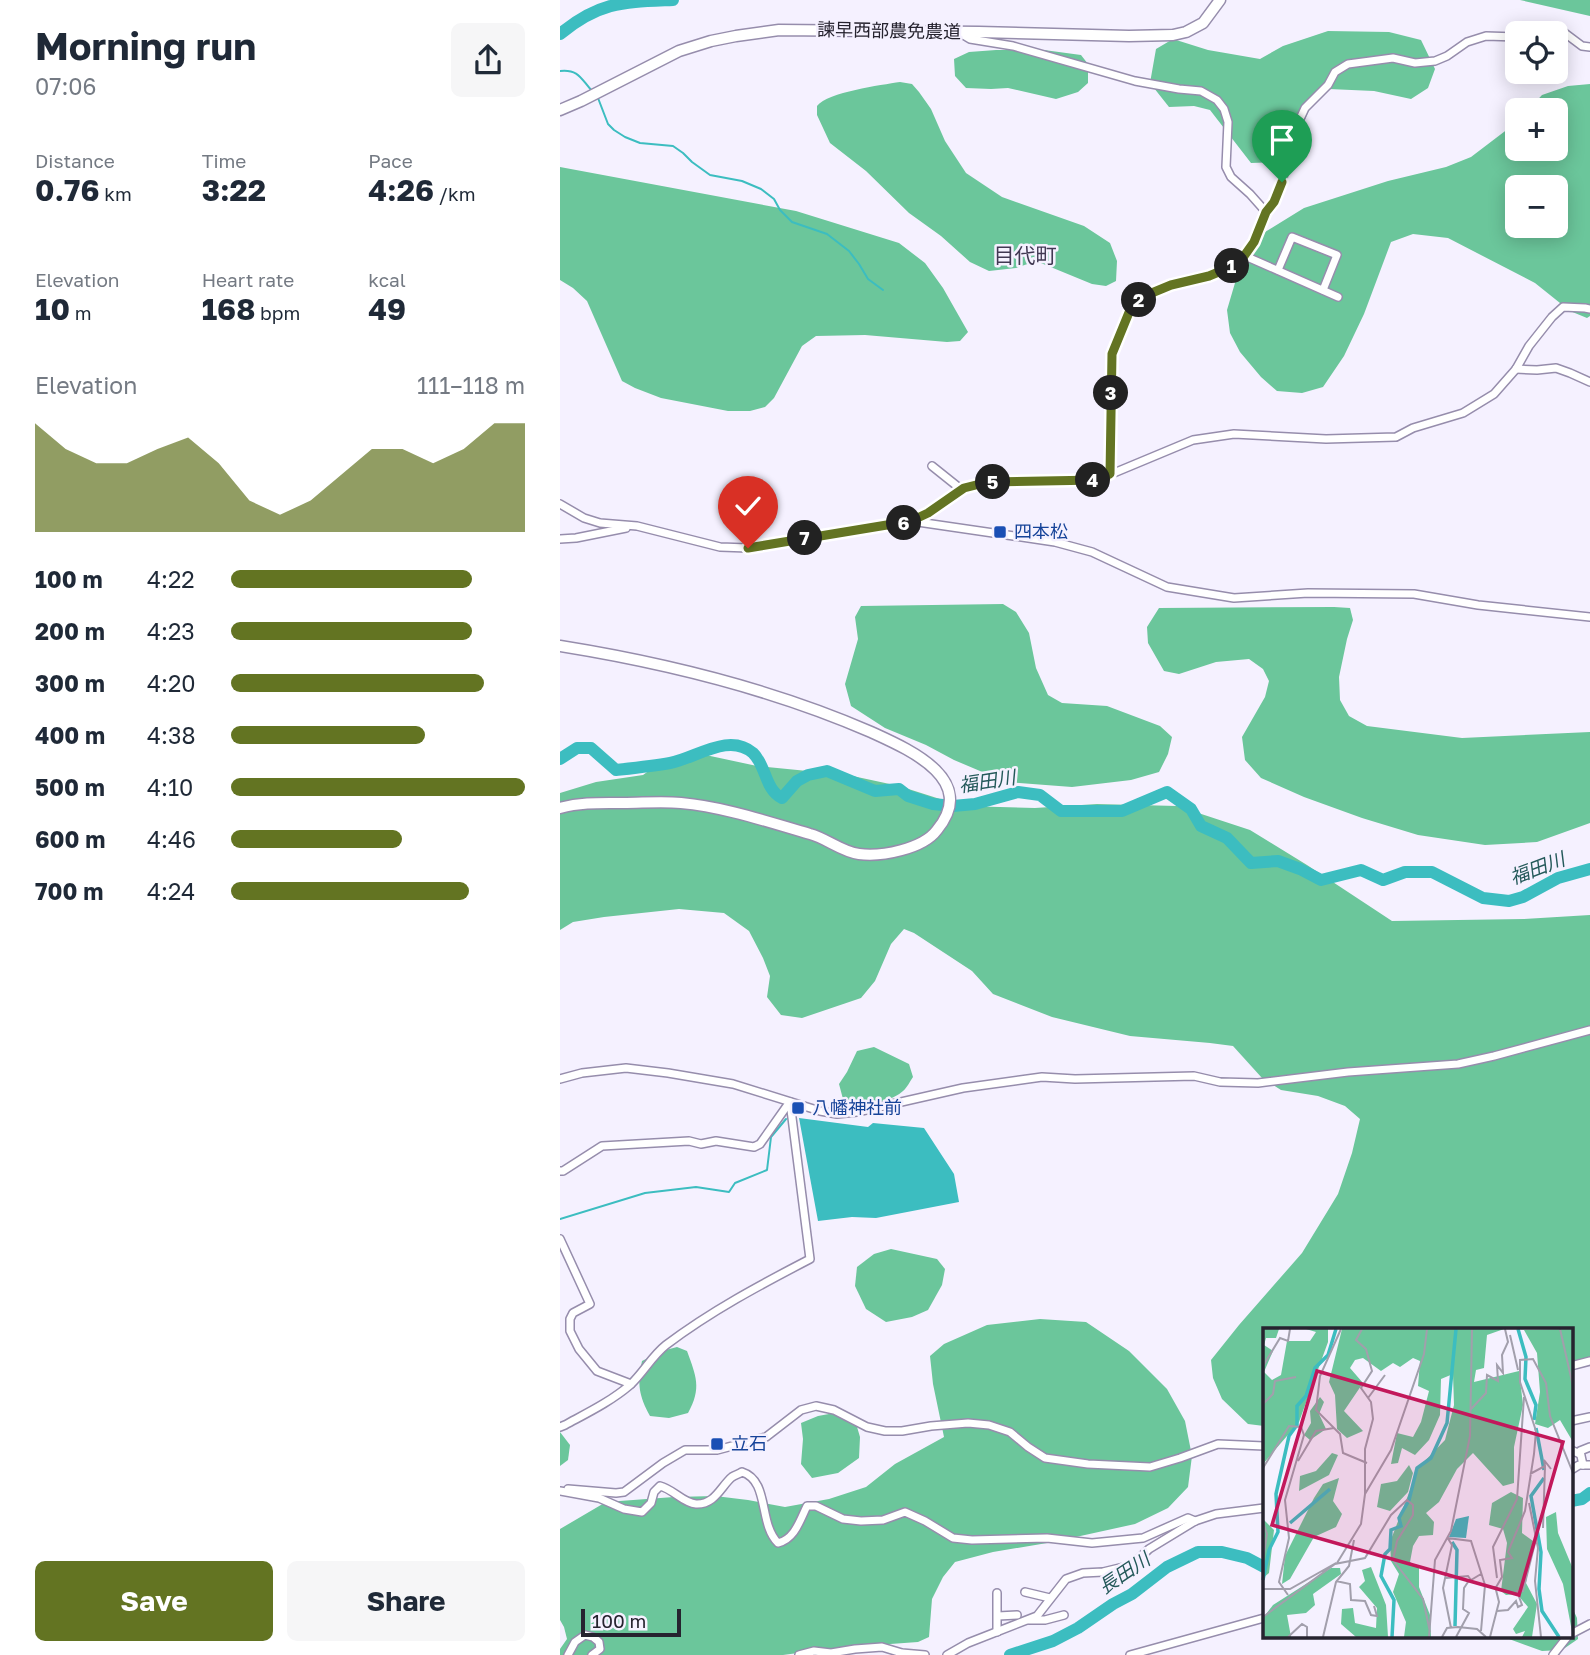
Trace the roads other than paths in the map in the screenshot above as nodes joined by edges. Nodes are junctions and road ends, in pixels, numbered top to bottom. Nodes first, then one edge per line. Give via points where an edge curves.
1 (1220, 0) edge
2 (958, 32) junction
3 (1568, 36) edge
4 (1505, 37) edge
5 (1590, 47) edge
6 (560, 110) edge
7 (1266, 212) junction
8 (1245, 256) junction
9 (1278, 270) junction
10 (1323, 290) junction
11 (1338, 297) dead end
12 (1590, 309) edge
13 (1516, 369) junction
14 (1590, 382) edge
15 (932, 466) dead end
16 (1110, 474) junction
17 (962, 489) junction
18 (560, 505) edge
19 (911, 521) junction
20 (637, 526) junction
21 (560, 539) edge
22 (1590, 617) edge
23 (560, 646) edge
24 (560, 808) edge
25 (1590, 1030) edge
26 (560, 1079) edge
27 (790, 1102) junction
28 (560, 1171) edge
29 (560, 1239) edge
30 (570, 1319) junction
31 (561, 1322) edge
32 (1590, 1361) edge
33 (1581, 1363) junction
34 (1572, 1366) edge
35 (1572, 1372) edge
36 (631, 1384) junction
37 (1590, 1417) edge
38 (1572, 1421) edge
39 (560, 1427) edge
40 (1263, 1446) edge
41 (1590, 1447) edge
42 (1572, 1450) edge
43 (1580, 1454) junction
44 (1587, 1465) edge
45 (560, 1491) edge
46 (1263, 1508) edge
47 (1195, 1521) junction
48 (997, 1592) dead end
49 (1025, 1592) dead end
50 (1050, 1598) junction
51 (1017, 1615) dead end
52 (1064, 1615) dead end
53 (998, 1616) junction
54 (1263, 1619) edge
55 (1025, 1620) junction
56 (1590, 1624) edge
57 (997, 1632) junction
58 (1572, 1633) edge
59 (1567, 1638) edge
60 (568, 1655) edge
61 (592, 1655) edge
62 (799, 1655) edge
63 (925, 1655) edge
64 (947, 1655) edge
65 (1130, 1655) edge
66 (1553, 1655) edge

1 - 2 street, 諫早西部農免農道 via 1203,23 1173,35
2 - 6 street, 諫早西部農免農道 via 779,30 710,41 679,51
2 - 7 street via 970,39 1013,46 1135,81 1201,91 1217,100 1228,122 1226,167
3 - 5 street
4 - 7 street via 1467,42 1435,61 1393,58 1348,64 1335,72 1305,108 1293,134 1282,182
7 - 8 street
8 - 9 street
8 - 16 street via 1209,276 1142,297 1130,310 1112,354
9 - 10 street
9 - 10 street via 1292,237 1337,255
10 - 11 street
12 - 13 street via 1563,307 1529,346
13 - 14 street via 1556,368
13 - 16 street via 1494,394 1463,413 1396,437 1234,434 1193,440
15 - 17 street
16 - 17 street via 1097,480 988,482
17 - 19 street
18 - 20 street via 600,523
19 - 20 street via 748,548 720,547
19 - 22 street via 1055,542 1092,552 1167,587 1234,598 1414,594
20 - 21 street
23 - 24 street via 723,679 829,714 916,755 947,784 950,798 949,809 930,838 870,855 855,854 816,835 680,802 578,803
25 - 27 street via 1458,1064 1283,1081 1220,1082 1194,1076 1042,1077 837,1114
26 - 27 street via 626,1068 733,1084
27 - 28 street via 754,1147 716,1141 602,1146
27 - 36 street via 810,1259 690,1328 663,1348
29 - 30 street via 590,1304
30 - 31 street
30 - 36 street via 579,1349 597,1371
32 - 33 street
33 - 34 street
33 - 35 street
36 - 39 street
37 - 38 street
40 - 45 street via 1217,1444 1150,1467 1088,1464 1045,1458 1010,1432 989,1425 885,1431 816,1406 800,1410 766,1437 718,1450 685,1450 624,1492
41 - 43 street
42 - 43 street
43 - 44 street
45 - 47 street via 642,1513 660,1486 697,1504 709,1501 742,1472 757,1483 768,1528 778,1543 793,1534 807,1506 861,1521 905,1512 953,1538 972,1540 1104,1542 1143,1538 1188,1518
46 - 47 street
47 - 50 street via 1132,1565 1066,1579
48 - 53 street
49 - 50 street
50 - 55 street via 1037,1616
51 - 53 street
52 - 55 street
53 - 57 street
54 - 65 street
55 - 57 street
56 - 58 street
57 - 64 street
59 - 66 street
60 - 61 street via 585,1635 599,1642 600,1649
62 - 63 street via 882,1647

